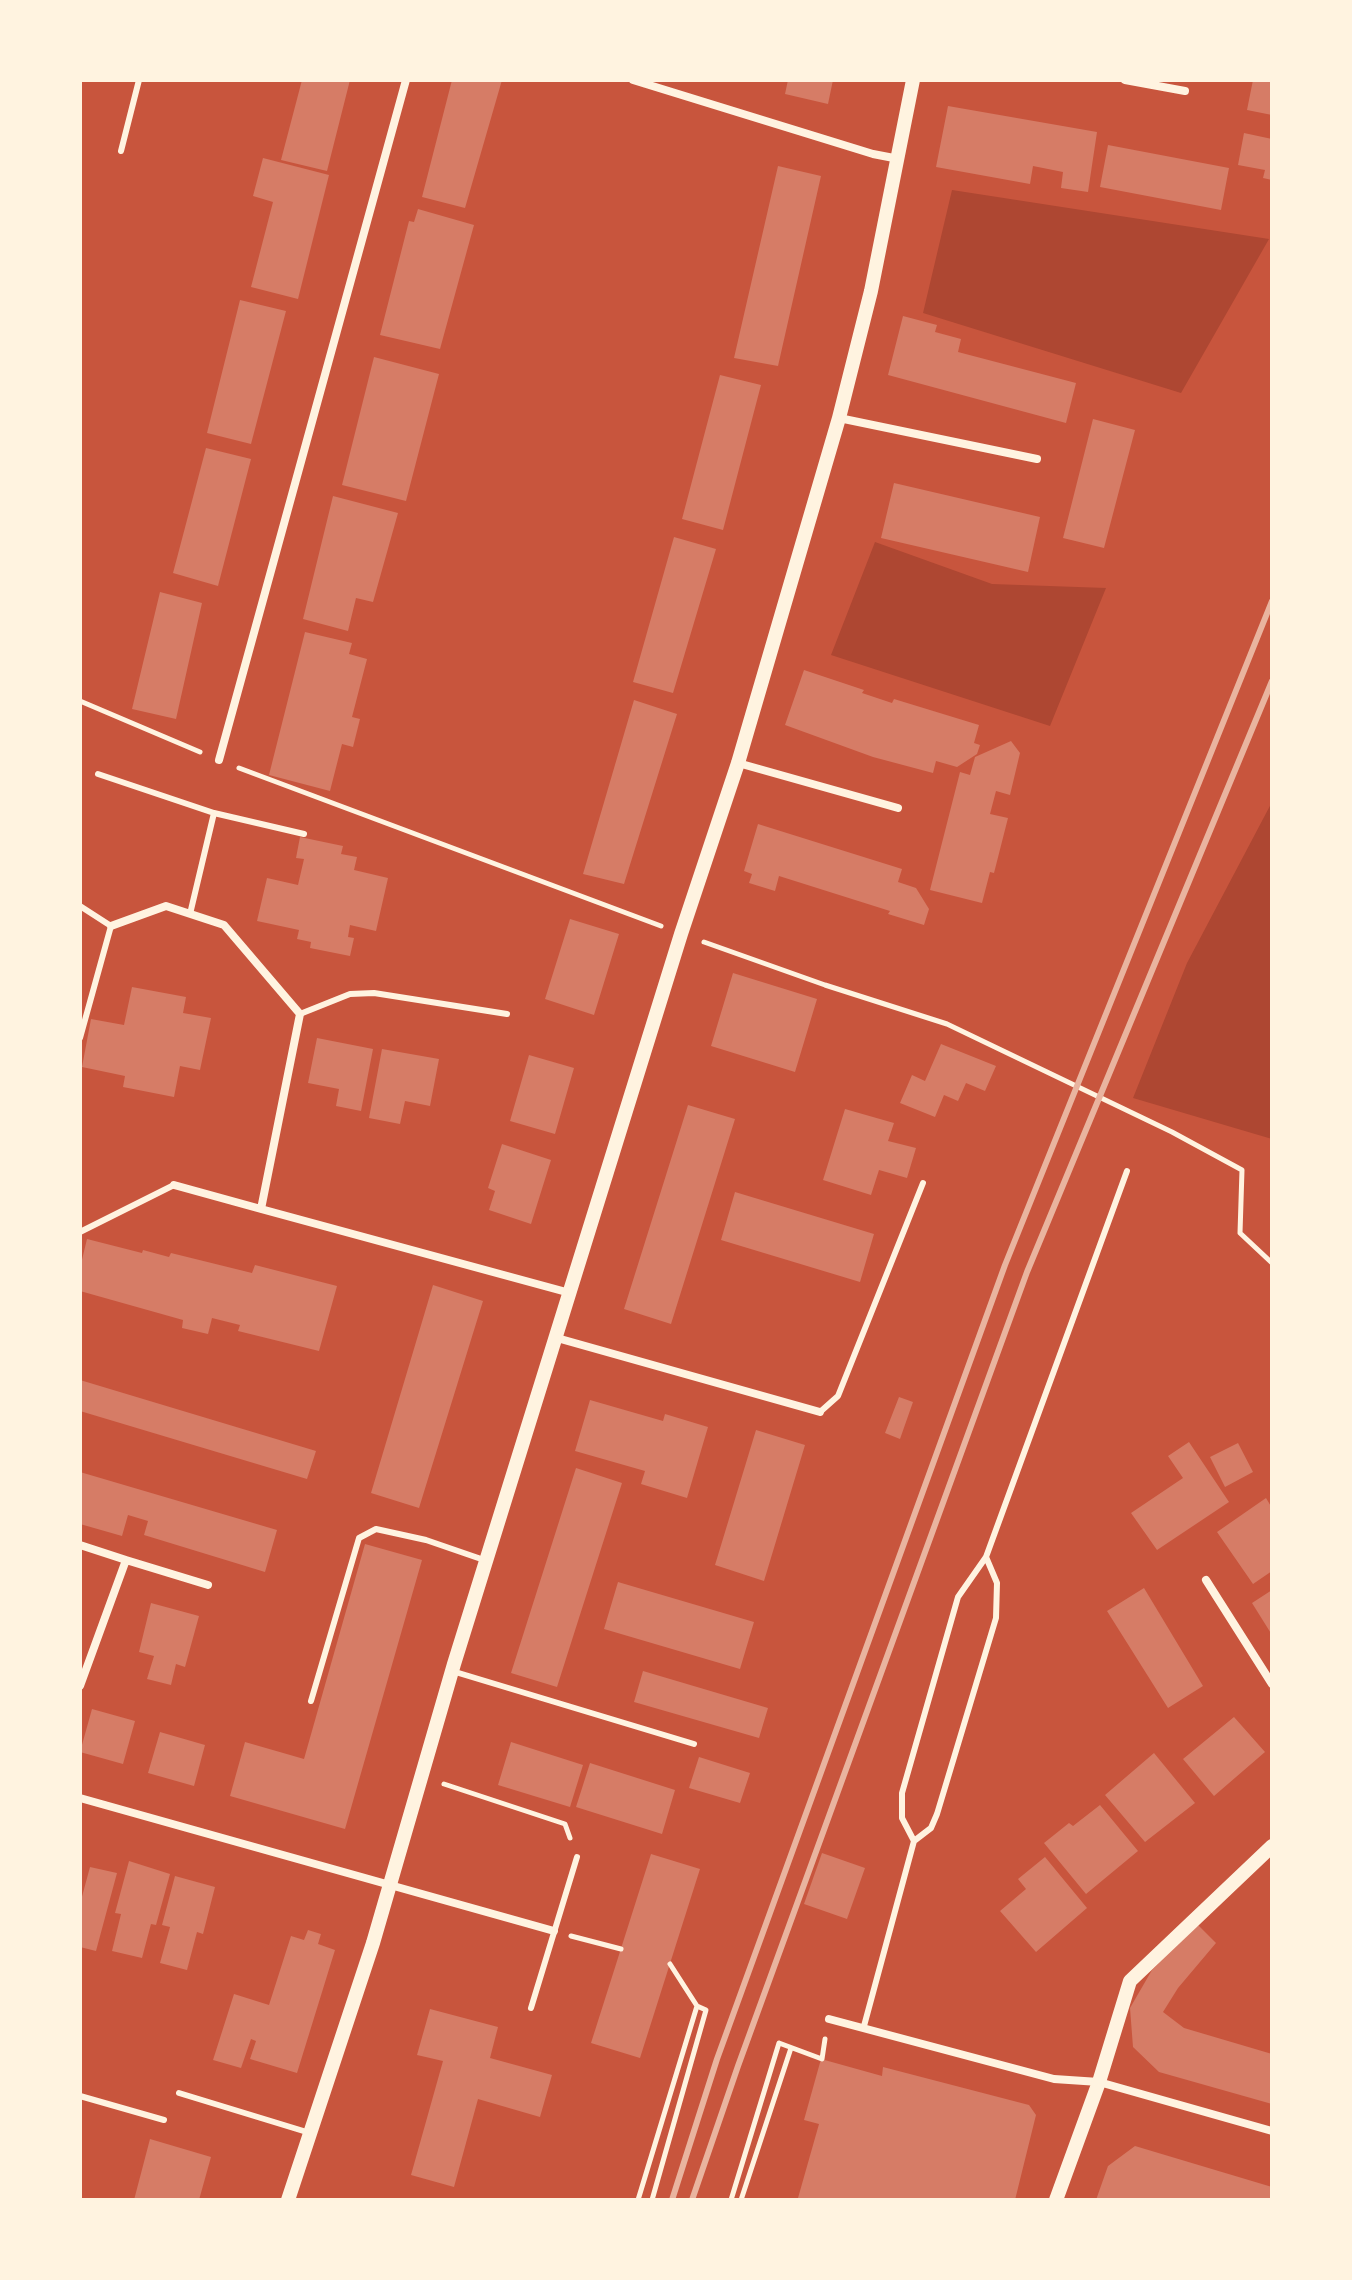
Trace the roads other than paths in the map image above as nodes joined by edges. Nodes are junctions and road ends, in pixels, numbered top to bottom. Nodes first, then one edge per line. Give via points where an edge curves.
1 (139, 80) edge
2 (406, 80) edge
3 (633, 80) edge
4 (913, 80) edge
5 (1125, 80) edge
6 (1185, 91) dead end
7 (121, 151) dead end
8 (899, 159) junction
9 (839, 418) junction
10 (1037, 459) dead end
11 (219, 760) road end
12 (738, 763) junction
13 (98, 774) dead end
14 (898, 808) dead end
15 (214, 813) junction
16 (304, 834) dead end
17 (80, 906) edge
18 (190, 914) junction
19 (111, 926) junction
20 (300, 1014) junction
21 (507, 1014) dead end
22 (80, 1038) edge
23 (1127, 1171) dead end
24 (923, 1183) dead end
25 (174, 1185) joint
26 (261, 1209) junction
27 (80, 1232) edge
28 (571, 1294) junction
29 (557, 1338) junction
30 (820, 1412) joint
31 (80, 1545) edge
32 (986, 1557) junction
33 (126, 1560) junction
34 (487, 1561) junction
35 (1206, 1580) dead end
36 (208, 1585) dead end
37 (452, 1671) junction
38 (1272, 1684) edge
39 (80, 1686) edge
40 (311, 1701) dead end
41 (694, 1744) dead end
42 (80, 1798) edge
43 (914, 1841) junction
44 (1272, 1846) edge
45 (577, 1857) road end
46 (389, 1885) junction
47 (554, 1931) junction
48 (531, 2008) dead end
49 (829, 2019) road end
50 (864, 2026) junction
51 (1099, 2082) junction
52 (179, 2093) dead end
53 (80, 2096) edge
54 (164, 2120) dead end
55 (1272, 2131) edge
56 (310, 2133) junction
57 (288, 2200) edge
58 (1056, 2200) edge

1 - 7 lane
2 - 11 street
3 - 8 street
4 - 8 street
5 - 6 street
8 - 9 street
9 - 10 street
9 - 12 street
12 - 14 street
12 - 28 street
13 - 15 lane
15 - 16 lane
15 - 18 lane
17 - 19 lane
18 - 19 street via 166,906
18 - 20 street via 224,925
19 - 22 lane
20 - 21 lane via 350,994 374,993
20 - 26 street
23 - 32 lane
24 - 30 lane via 838,1396
25 - 26 street
25 - 27 lane
26 - 28 street
28 - 29 street
29 - 30 street
29 - 34 street
31 - 33 street
32 - 43 lane via 958,1597 902,1793 902,1818
32 - 43 lane via 997,1583 996,1618 937,1814 931,1828
33 - 36 street
33 - 39 street
34 - 37 street
34 - 40 lane via 376,1529 359,1538
35 - 38 street
37 - 41 lane
37 - 46 street
42 - 46 street
43 - 50 lane
44 - 51 street via 1130,1981
45 - 47 lane
46 - 47 street
46 - 56 street
47 - 48 lane
49 - 50 street
50 - 51 street via 1054,2079
51 - 55 street
51 - 58 street
52 - 56 lane
53 - 54 lane
56 - 57 street

